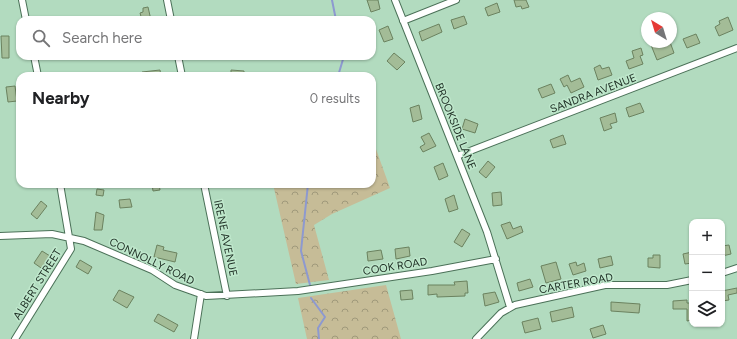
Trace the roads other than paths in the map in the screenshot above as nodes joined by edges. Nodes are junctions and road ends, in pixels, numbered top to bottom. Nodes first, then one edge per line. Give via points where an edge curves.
1 (22, 0) edge
2 (167, 0) edge
3 (395, 0) edge
4 (456, 0) edge
5 (25, 16) edge
6 (170, 16) edge
7 (403, 20) junction
8 (737, 48) edge
9 (35, 60) edge
10 (179, 60) edge
11 (37, 72) edge
12 (181, 72) edge
13 (457, 156) junction
14 (61, 188) edge
15 (205, 188) edge
16 (0, 236) edge
17 (71, 239) junction
18 (496, 259) junction
19 (737, 268) edge
20 (725, 271) edge
21 (689, 281) edge
22 (298, 291) joint
23 (201, 294) junction
24 (227, 296) junction
25 (510, 307) junction
26 (15, 339) edge
27 (194, 339) edge
28 (476, 339) edge

1 - 5 street
2 - 6 street
3 - 7 street, BROOKSIDE LANE
4 - 7 street
7 - 13 street, BROOKSIDE LANE
8 - 13 street, SANDRA AVENUE
9 - 11 street
10 - 12 street
13 - 18 street, BROOKSIDE LANE
14 - 17 street
15 - 24 street, IRENE AVENUE
16 - 17 street, CONNOLLY ROAD via 52,234
17 - 23 street, CONNOLLY ROAD via 84,241 108,251 152,270 175,285
17 - 26 street, ALBERT STREET via 71,249
18 - 22 street, COOK ROAD
18 - 25 street, BROOKSIDE LANE
19 - 20 street
21 - 25 street, CARTER ROAD via 667,285 598,286
22 - 24 street, CONNOLLY ROAD
23 - 24 street, CONNOLLY ROAD
23 - 27 street
25 - 28 street, CARTER ROAD

